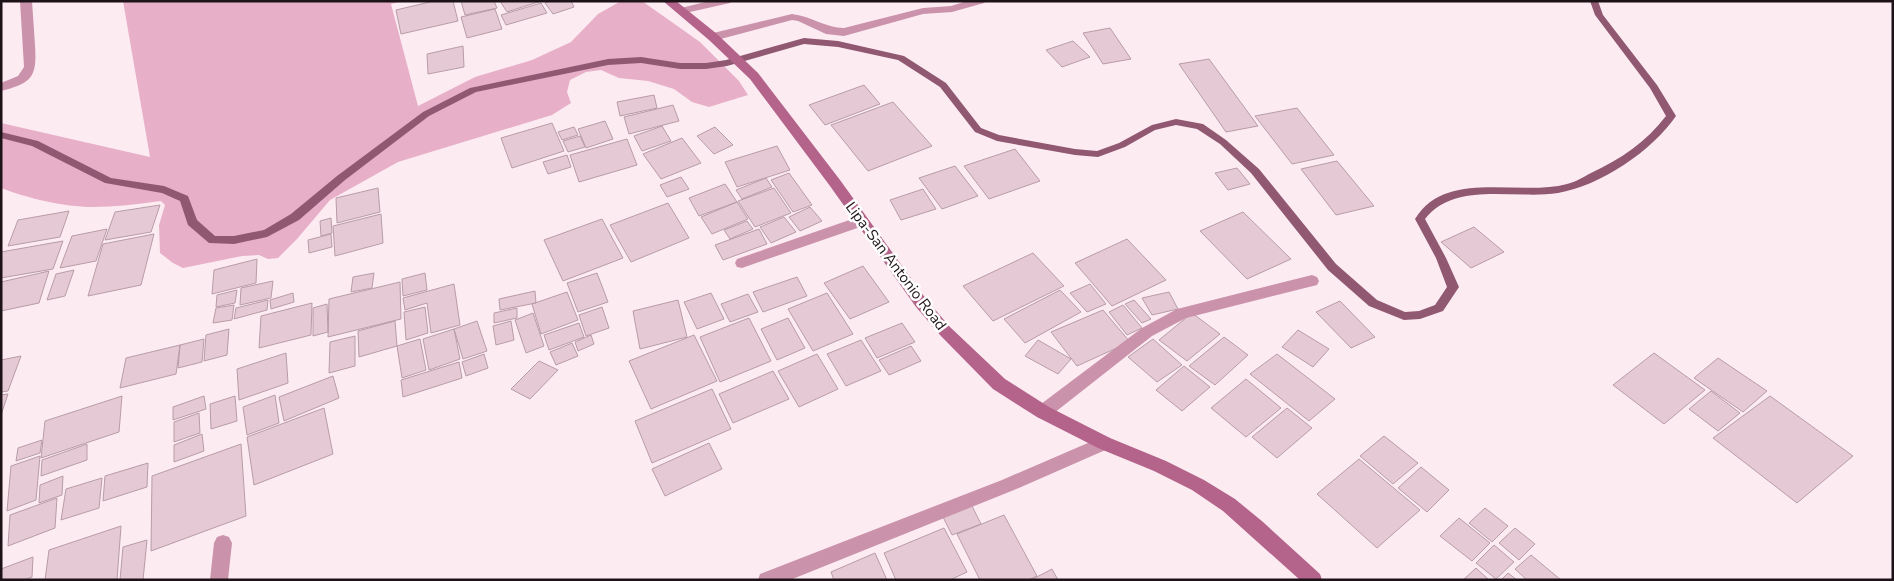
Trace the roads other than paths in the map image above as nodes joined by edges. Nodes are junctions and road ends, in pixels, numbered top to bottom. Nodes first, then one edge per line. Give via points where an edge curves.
1 (26, 1) edge
2 (669, 1) edge
3 (726, 1) edge
4 (980, 1) edge
5 (680, 11) junction
6 (716, 40) junction
7 (1, 87) edge
8 (862, 220) junction
9 (742, 263) dead end
10 (1312, 281) dead end
11 (1043, 412) junction
12 (1104, 443) junction
13 (223, 543) dead end
14 (219, 580) edge
15 (767, 580) edge
16 (1313, 580) edge

1 - 7 street via 28,74 22,80
2 - 5 main road, Lipa-San Antonio Road
3 - 5 street
4 - 6 street via 952,9 923,11 844,32 830,32 801,18 792,18
5 - 6 main road, Lipa-San Antonio Road
6 - 8 main road, Lipa-San Antonio Road via 754,76
8 - 9 street
8 - 11 main road, Lipa-San Antonio Road via 920,303 945,331 1000,384
10 - 11 street via 1182,313 1147,332
11 - 12 main road, Lipa-San Antonio Road
12 - 15 street via 1008,486
12 - 16 main road, Lipa-San Antonio Road via 1198,485 1229,505
13 - 14 street

